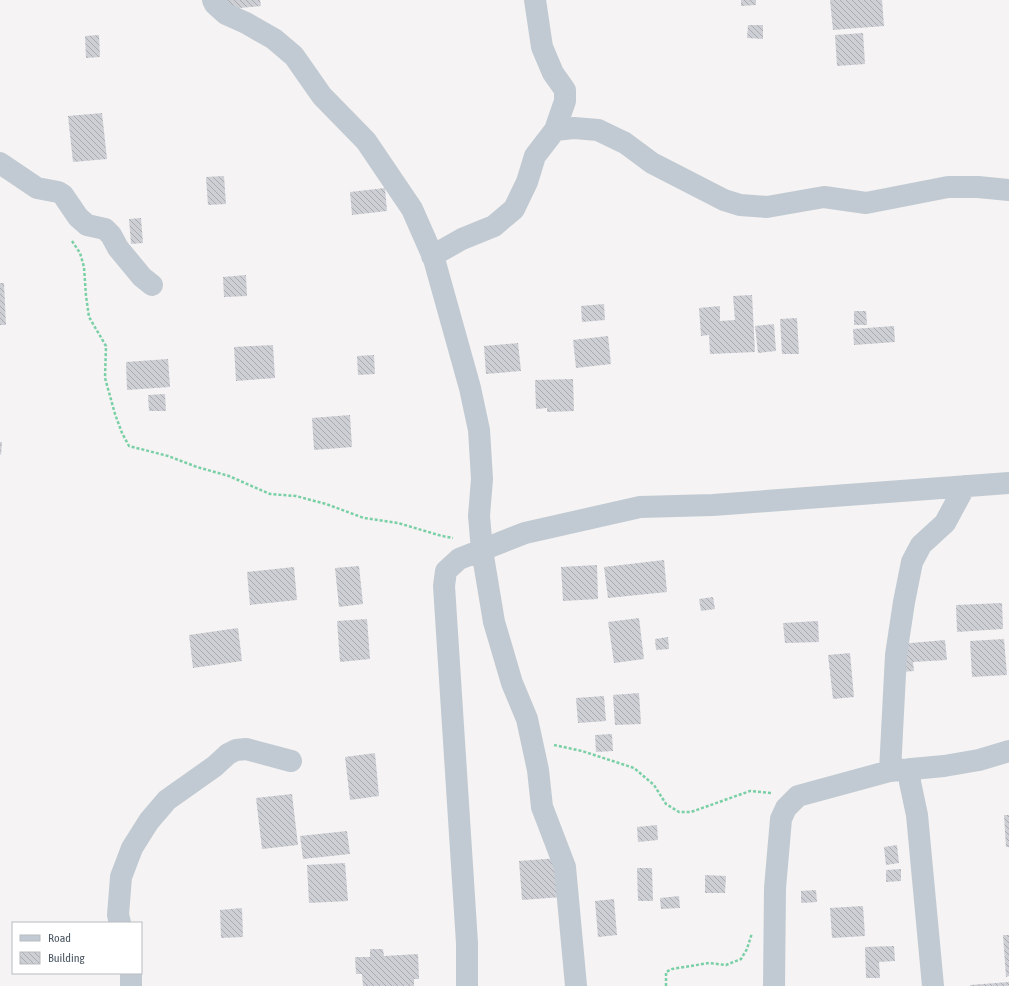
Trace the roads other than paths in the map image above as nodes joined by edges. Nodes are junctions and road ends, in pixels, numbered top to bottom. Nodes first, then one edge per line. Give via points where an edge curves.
1 (213, 0) edge
2 (535, 0) edge
3 (555, 130) junction
4 (0, 163) edge
5 (1009, 190) edge
6 (432, 256) junction
7 (152, 285) dead end
8 (1009, 483) edge
9 (964, 486) junction
10 (481, 545) junction
11 (1009, 751) edge
12 (291, 761) dead end
13 (900, 770) junction
14 (120, 922) edge
15 (131, 974) edge
16 (131, 986) edge
17 (467, 986) edge
18 (576, 986) edge
19 (774, 986) edge
20 (934, 986) edge

1 - 6 street via 226,14 274,39 294,56 322,96 366,141 412,209
2 - 3 street via 542,47 553,73 565,90 565,101
3 - 5 street via 598,130 625,143 652,163 724,200 740,205 768,207 824,197 866,203 948,186
3 - 6 street via 535,156 527,182 514,209 494,226 462,239
4 - 7 street via 37,188 58,192 87,225 105,229 142,277
6 - 10 street via 470,388 479,430 482,479 479,516
8 - 9 street
9 - 10 street via 713,505 640,507
9 - 13 street via 945,523 921,545 912,562 896,655
10 - 17 street via 446,571 444,586 467,943
10 - 18 street via 494,622 512,683 527,719 538,770 542,807 565,867
11 - 13 street via 944,766
12 - 14 street via 246,749 236,750 167,800 149,821 132,848 121,877
13 - 19 street via 798,796 786,808 781,819 775,888
13 - 20 street via 910,782 917,815
15 - 16 street

